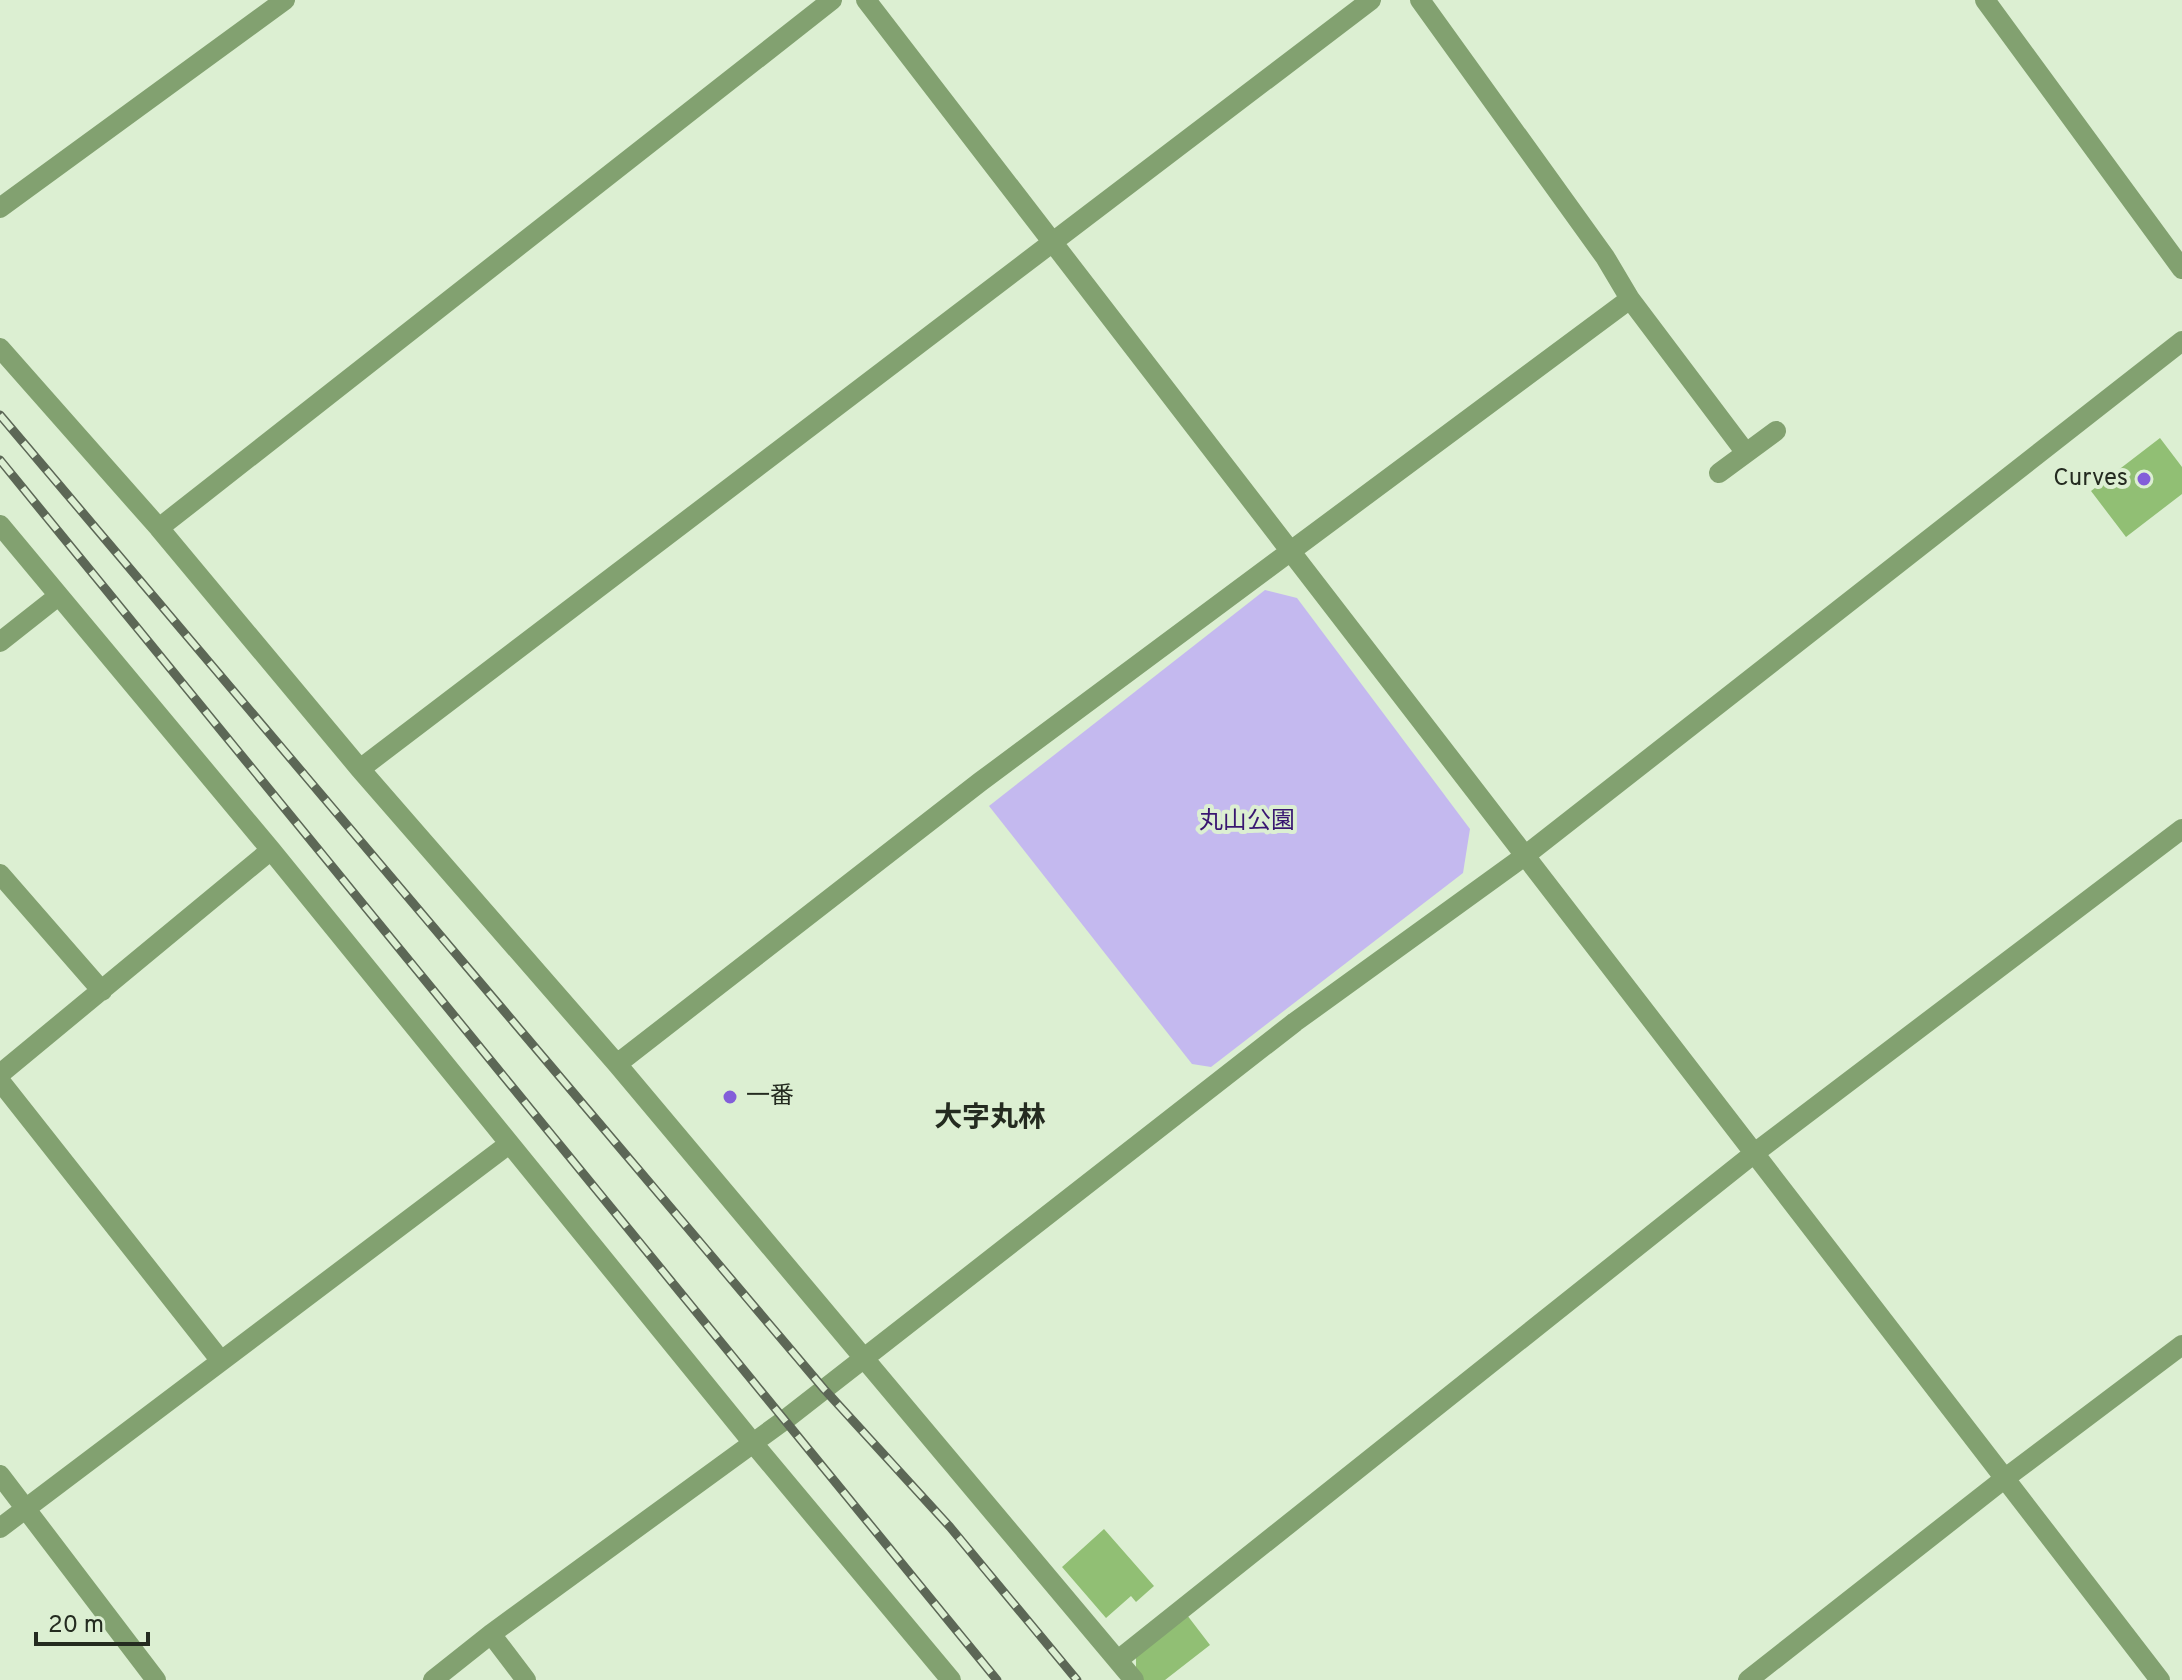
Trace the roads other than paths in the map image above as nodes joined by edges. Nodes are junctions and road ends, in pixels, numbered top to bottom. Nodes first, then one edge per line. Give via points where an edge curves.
1 (285, 0) edge
2 (832, 0) edge
3 (866, 0) edge
4 (1371, 0) edge
5 (1420, 0) edge
6 (1985, 0) edge
7 (0, 208) edge
8 (1053, 242) junction
9 (2182, 269) edge
10 (1630, 299) junction
11 (2182, 341) edge
12 (0, 348) edge
13 (1776, 431) dead end
14 (1746, 453) junction
15 (1719, 473) dead end
16 (0, 525) edge
17 (159, 528) junction
18 (1292, 553) junction
19 (57, 597) junction
20 (0, 642) edge
21 (360, 769) junction
22 (2182, 829) edge
23 (271, 850) junction
24 (1526, 855) junction
25 (0, 874) edge
26 (102, 991) junction
27 (617, 1064) junction
28 (0, 1074) edge
29 (0, 1081) edge
30 (509, 1144) junction
31 (1752, 1155) junction
32 (2182, 1345) edge
33 (865, 1357) junction
34 (221, 1361) junction
35 (753, 1443) junction
36 (0, 1475) edge
37 (2004, 1479) junction
38 (26, 1508) junction
39 (0, 1528) edge
40 (491, 1634) junction
41 (1118, 1660) junction
42 (156, 1680) edge
43 (433, 1680) edge
44 (526, 1680) edge
45 (951, 1680) edge
46 (1134, 1680) edge
47 (1748, 1680) edge
48 (2160, 1680) edge

1 - 7 street
2 - 17 street
3 - 8 street
4 - 8 street
5 - 10 street
6 - 9 street
8 - 18 street
8 - 21 street
10 - 14 street
10 - 18 street
11 - 24 street
12 - 17 street
13 - 14 street
14 - 15 street
16 - 19 street
17 - 21 street
18 - 24 street
18 - 27 street via 980,782
19 - 20 street
19 - 23 street
21 - 27 street
22 - 31 street
23 - 26 street
23 - 30 street
24 - 31 street
24 - 33 street via 1217,1081
25 - 26 street
26 - 28 street
27 - 33 street
29 - 34 street
30 - 34 street
30 - 35 street
31 - 37 street
31 - 41 street
32 - 37 street
33 - 35 street
33 - 41 street
34 - 38 street
35 - 40 street
35 - 45 street
36 - 38 street
37 - 47 street
37 - 48 street
38 - 39 street
38 - 42 street
40 - 43 street
40 - 44 street
41 - 46 street

